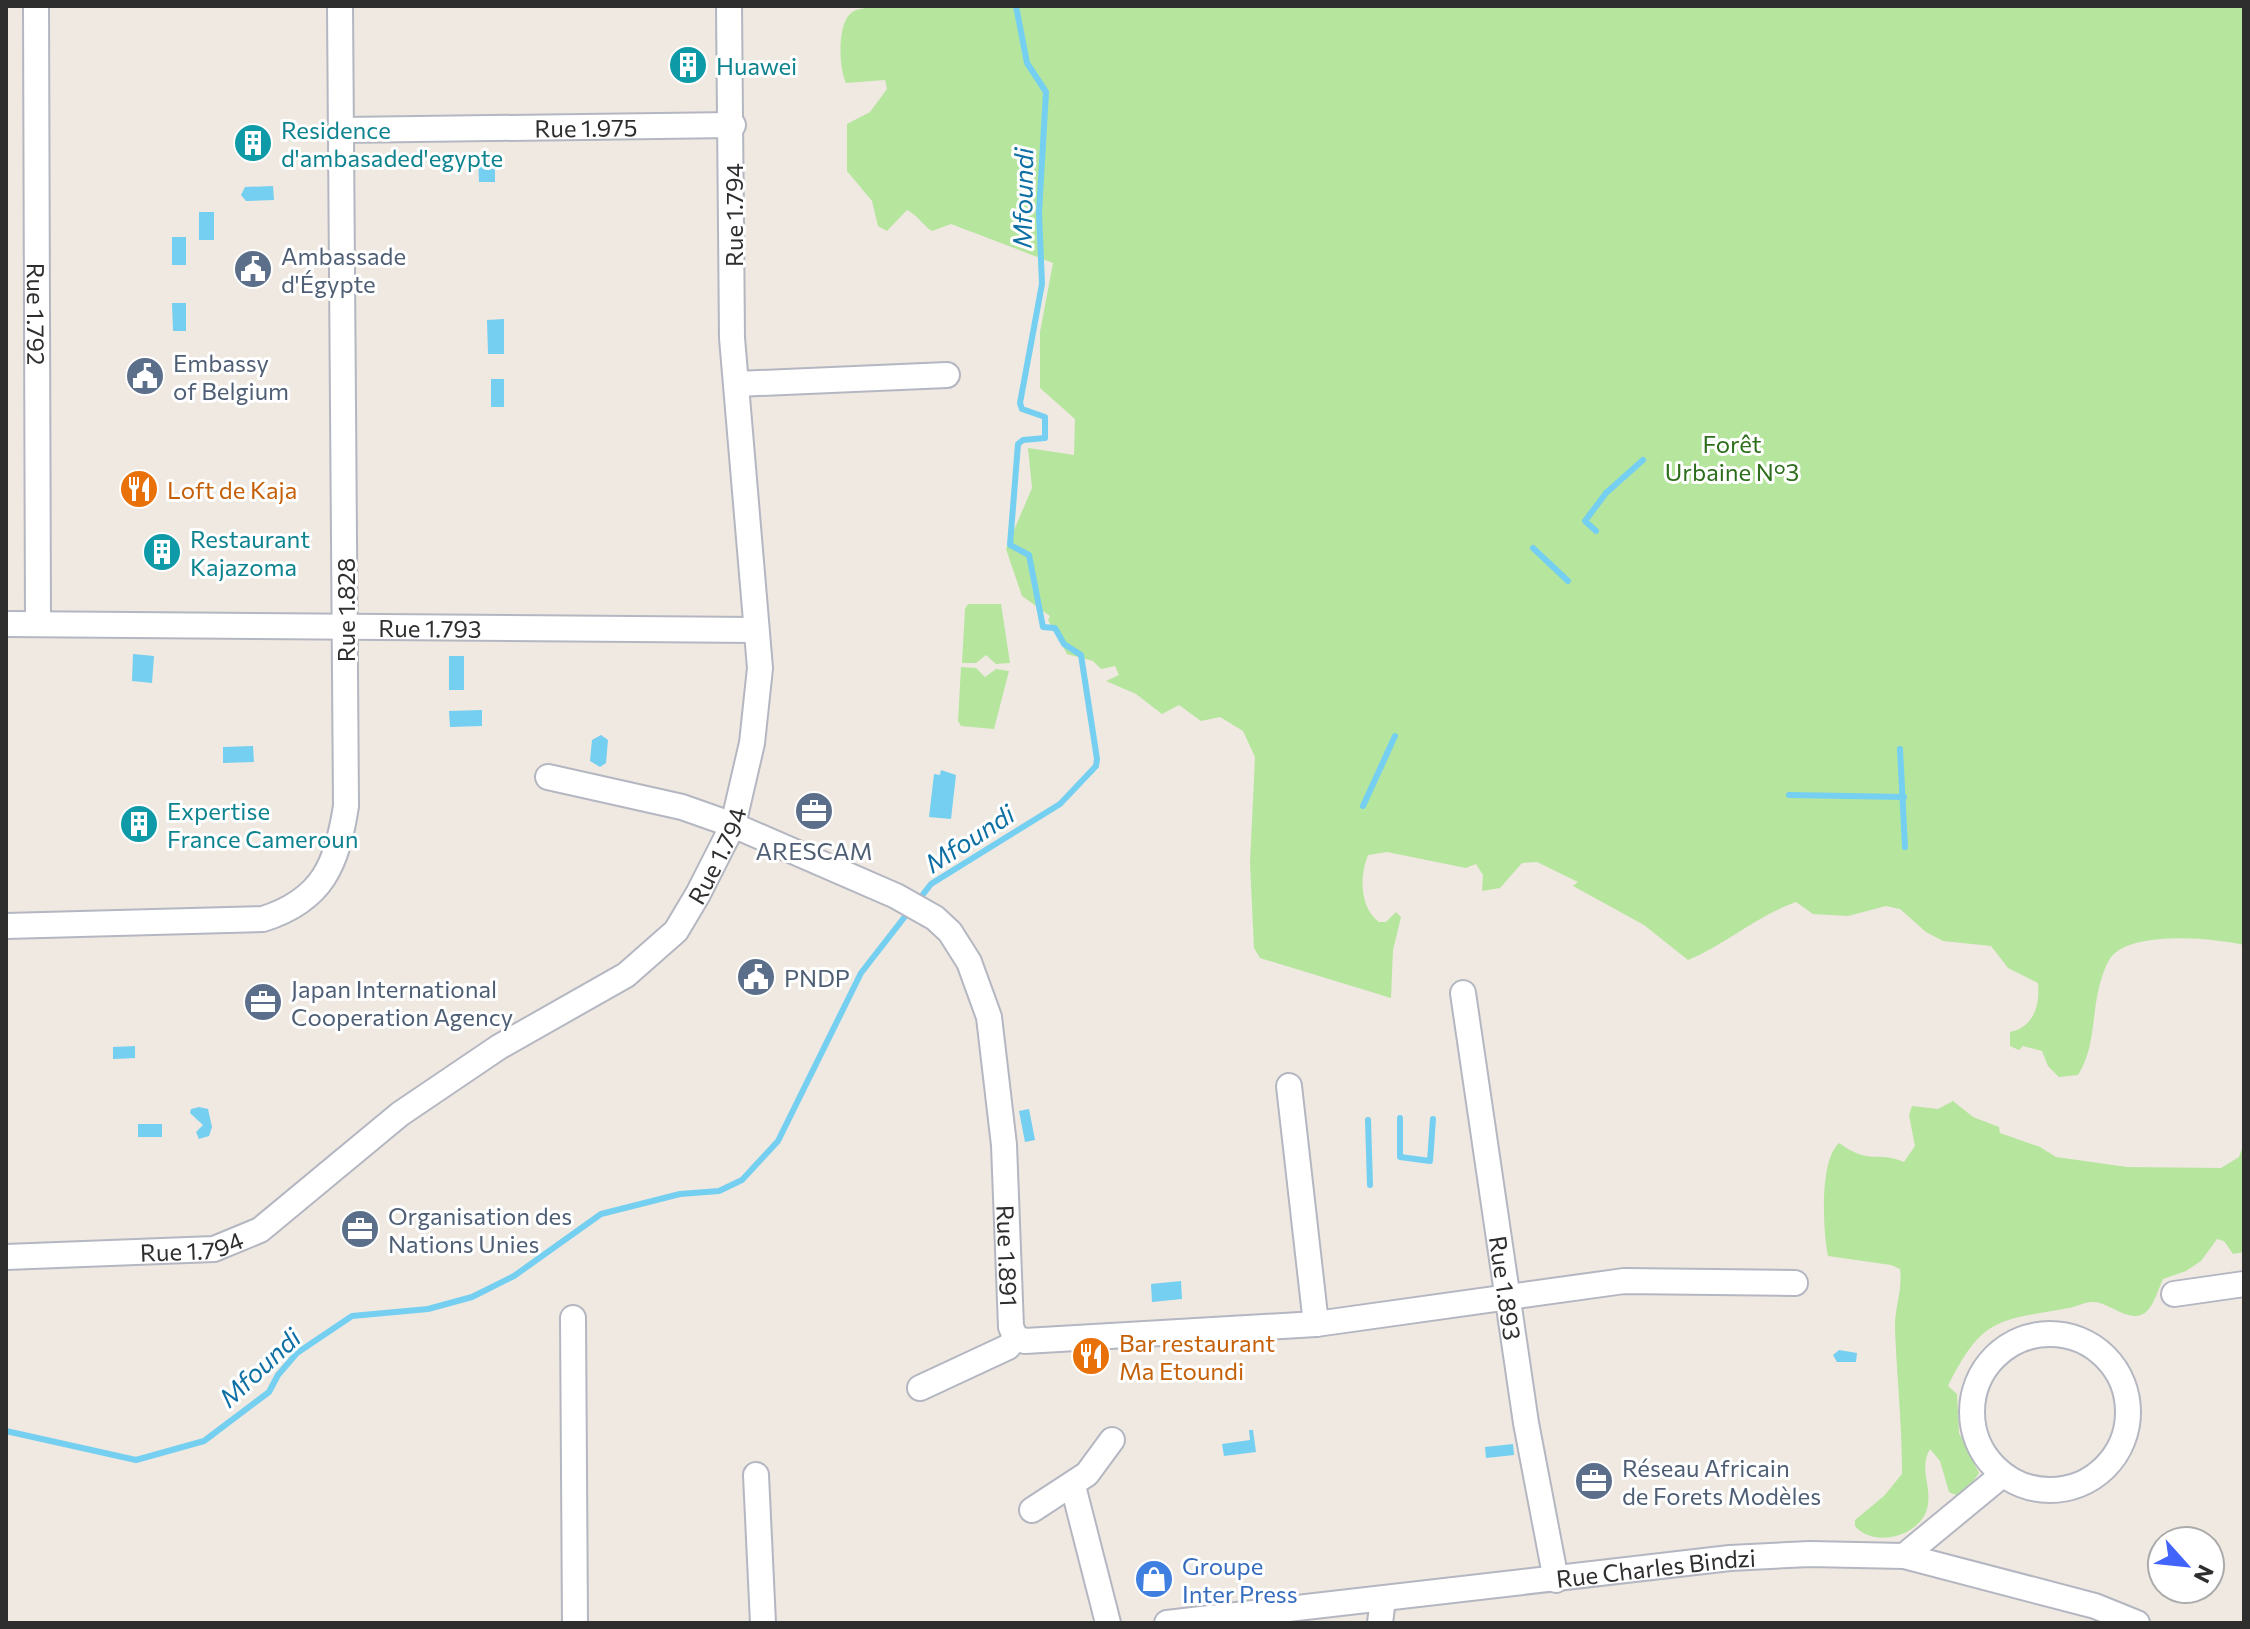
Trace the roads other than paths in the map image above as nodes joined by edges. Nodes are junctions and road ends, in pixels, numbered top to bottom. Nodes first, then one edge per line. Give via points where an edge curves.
1 (36, 6) edge
2 (340, 6) edge
3 (729, 6) edge
4 (733, 125) junction
5 (342, 130) junction
6 (947, 375) dead end
7 (736, 384) junction
8 (6, 624) edge
9 (38, 624) junction
10 (345, 625) junction
11 (756, 630) junction
12 (548, 777) dead end
13 (733, 825) junction
14 (6, 926) edge
15 (1463, 993) dead end
16 (1289, 1086) dead end
17 (6, 1257) edge
18 (1795, 1283) dead end
19 (2244, 1284) edge
20 (2174, 1294) dead end
21 (1506, 1299) junction
22 (573, 1318) dead end
23 (1316, 1324) junction
24 (1016, 1338) junction
25 (920, 1388) dead end
26 (1112, 1440) dead end
27 (756, 1475) dead end
28 (2001, 1476) junction
29 (1073, 1486) junction
30 (1032, 1510) dead end
31 (1904, 1556) junction
32 (1556, 1580) junction
33 (1382, 1611) edge
34 (575, 1623) edge
35 (763, 1623) edge
36 (1108, 1623) edge
37 (1167, 1623) edge
38 (2137, 1623) edge

1 - 9 street, Rue 1.792
2 - 5 street, Rue 1.828
3 - 4 street, Rue 1.794
4 - 5 street, Rue 1.975
4 - 7 street, Rue 1.794
5 - 10 street, Rue 1.828
6 - 7 street
7 - 11 street, Rue 1.794
8 - 9 street, Rue 1.793
9 - 10 street, Rue 1.793
10 - 11 street, Rue 1.793
10 - 14 street, Rue 1.828 via 346,806 331,868 303,900 286,912 240,922
11 - 13 street, Rue 1.794 via 758,700
12 - 13 street, Rue 1.891 via 682,807
13 - 17 street, Rue 1.794 via 676,931 626,975 499,1047 400,1114 260,1230 214,1249
13 - 24 street, Rue 1.891 via 935,918 969,962 989,1017 1004,1145 1007,1270
15 - 21 street, Rue 1.893
16 - 23 street
18 - 21 street, Rue 1.891 via 1624,1281
19 - 20 street
21 - 23 street, Rue 1.891
21 - 32 street, Rue 1.893
22 - 34 street
23 - 24 street, Rue 1.891
24 - 25 street via 1008,1347
26 - 29 street
27 - 35 street
28 - 28 street via 2042,1493 2085,1485 2117,1455 2129,1422 2126,1387 2108,1357 2078,1338 2044,1333 2010,1344 1985,1368 1971,1406 1977,1445
28 - 31 street
29 - 30 street
29 - 36 street
31 - 32 street, Rue Charles Bindzi via 1730,1558
31 - 38 street, Rue Charles Bindzi via 2095,1606
32 - 33 street, Rue Charles Bindzi
33 - 37 street, Rue Charles Bindzi

